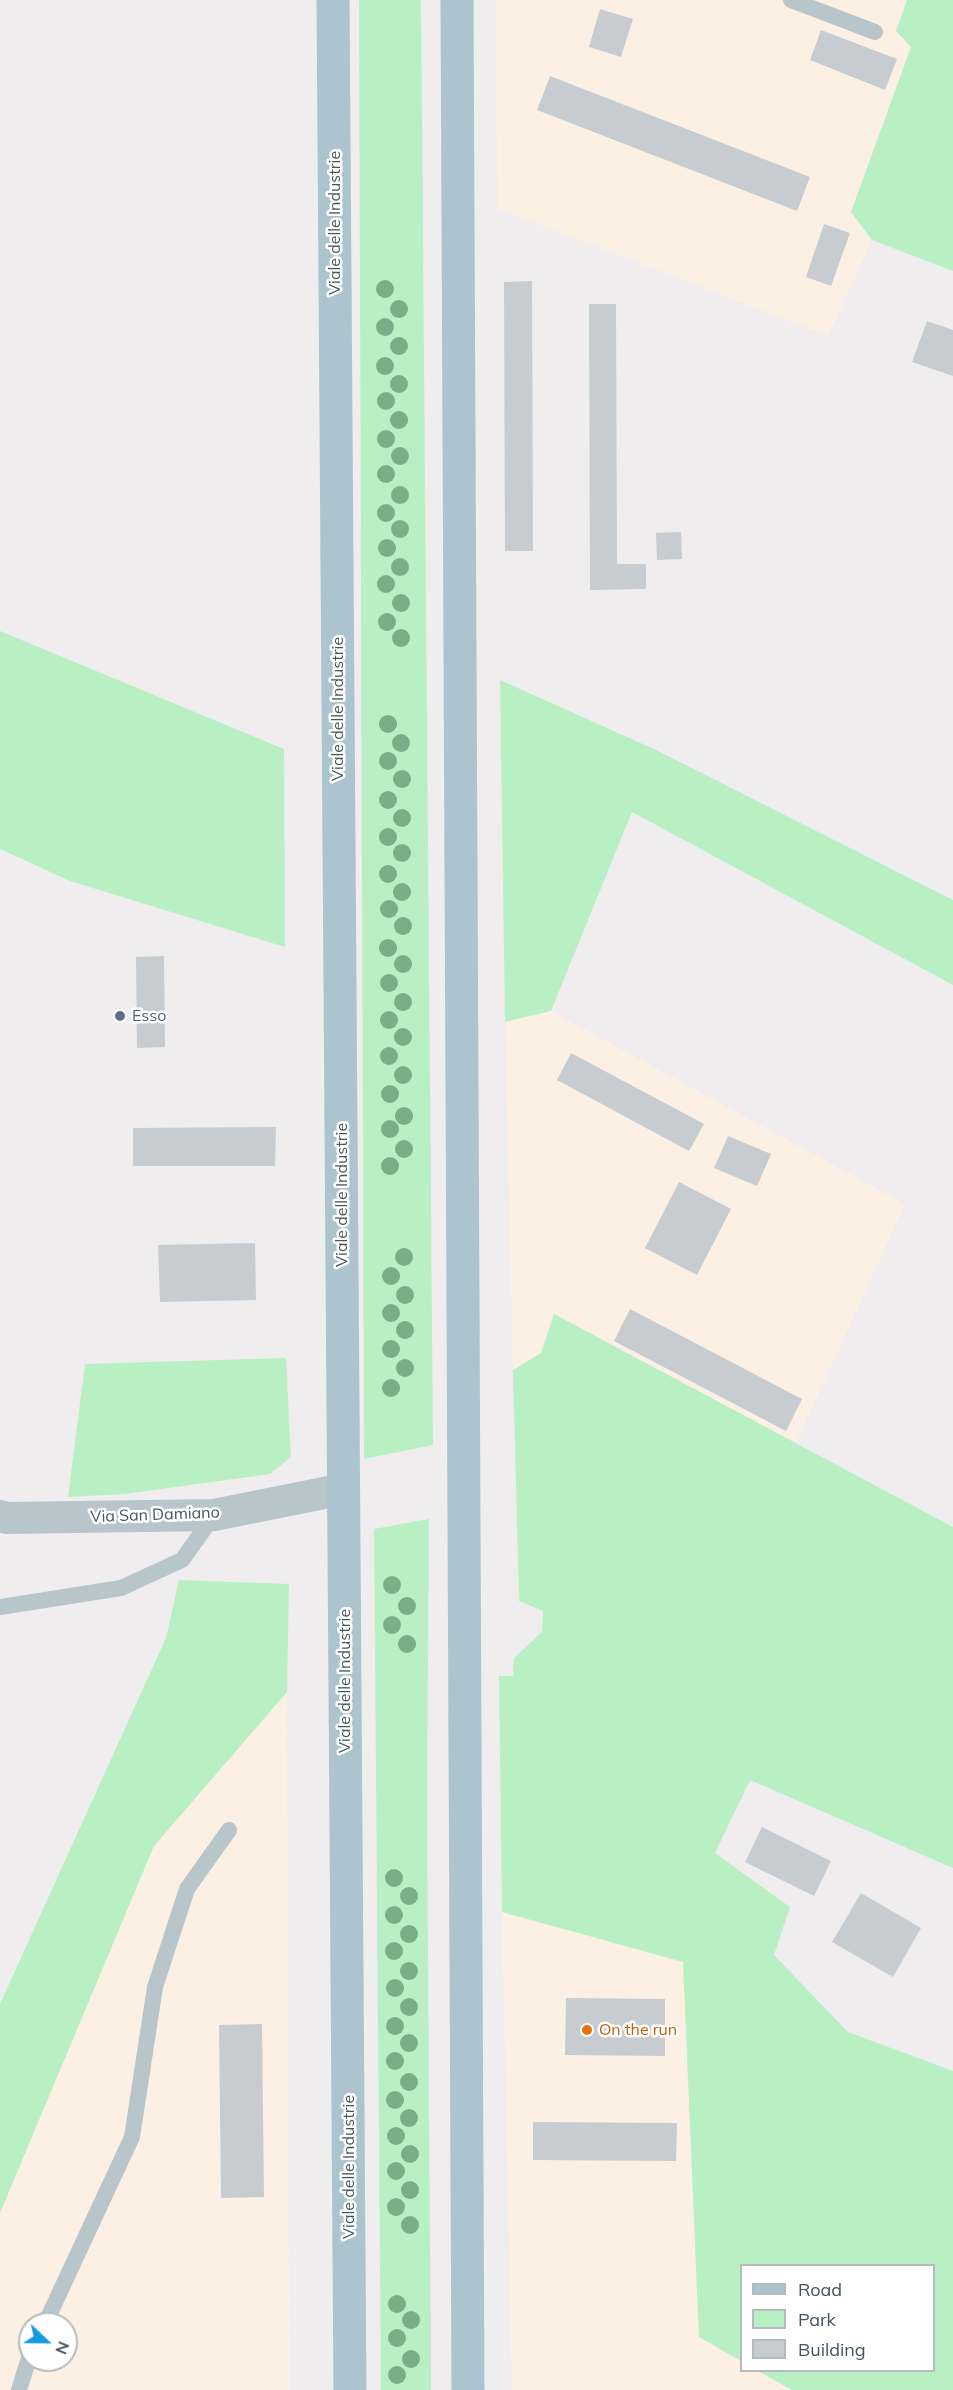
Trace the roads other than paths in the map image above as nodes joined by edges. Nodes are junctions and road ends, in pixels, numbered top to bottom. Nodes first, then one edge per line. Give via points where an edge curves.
1 (333, 0) edge
2 (457, 0) edge
3 (790, 0) edge
4 (875, 32) dead end
5 (344, 1489) junction
6 (214, 1515) junction
7 (0, 1516) edge
8 (0, 1607) edge
9 (229, 1830) dead end
10 (51, 2312) edge
11 (25, 2372) edge
12 (19, 2390) edge
13 (350, 2390) edge
14 (468, 2390) edge

1 - 5 main road, Viale delle Industrie
2 - 14 main road
3 - 4 lane
5 - 6 street, Via San Damiano
5 - 13 main road, Viale delle Industrie
6 - 7 street, Via San Damiano
6 - 8 lane via 182,1560 121,1588
9 - 10 lane via 187,1889 155,1987 132,2137
11 - 12 lane

